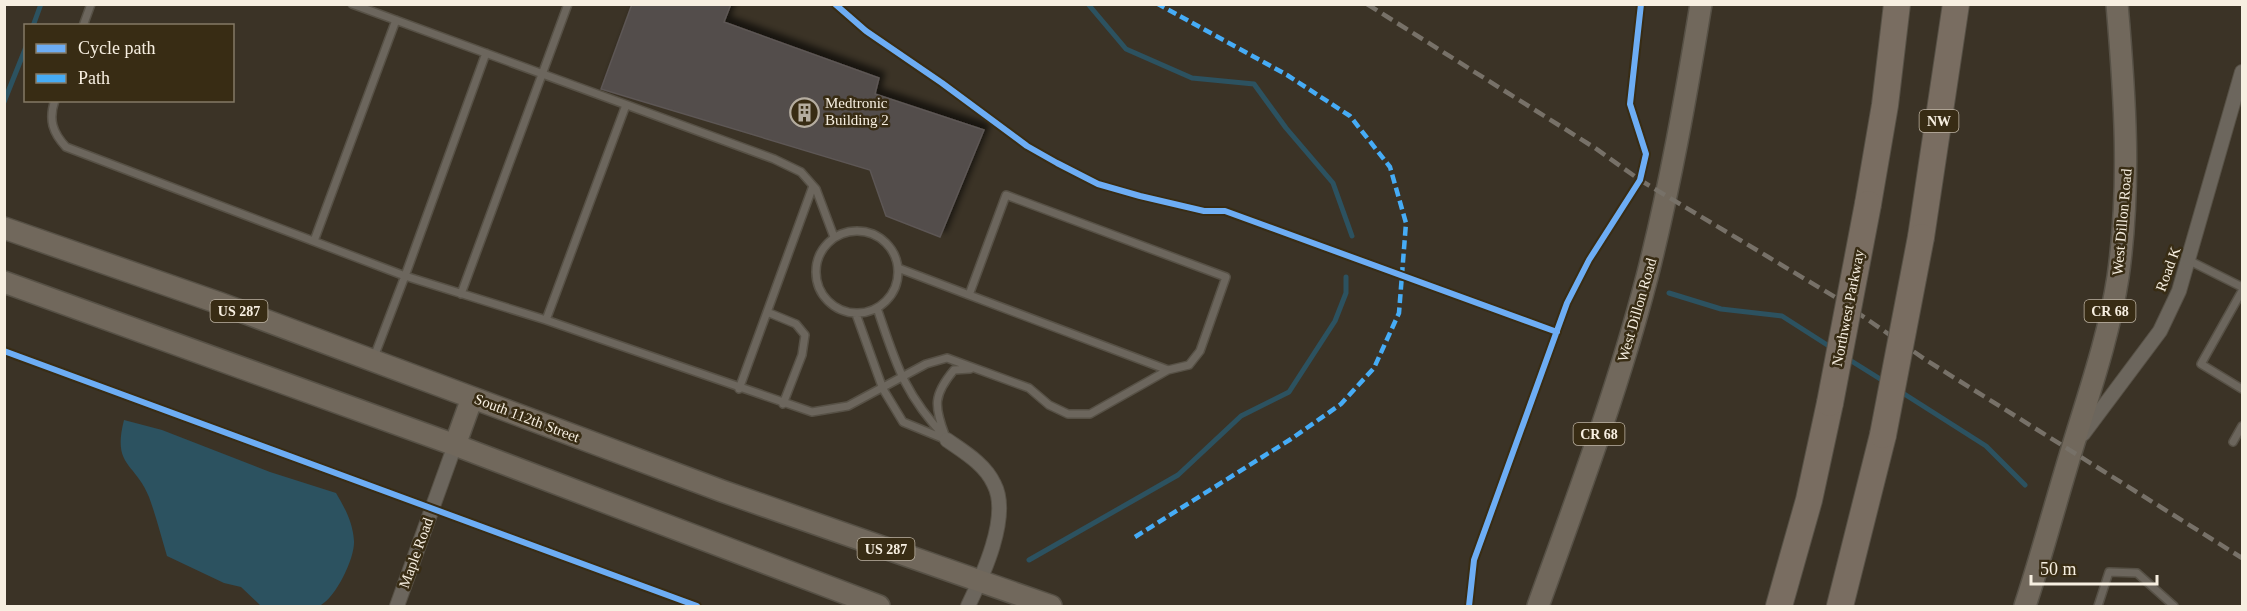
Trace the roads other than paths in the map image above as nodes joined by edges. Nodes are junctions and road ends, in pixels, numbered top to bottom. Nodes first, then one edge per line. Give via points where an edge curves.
1 (91, 4) edge
2 (352, 4) edge
3 (568, 4) edge
4 (1701, 4) edge
5 (1897, 4) edge
6 (1956, 4) edge
7 (2117, 4) edge
8 (396, 21) junction
9 (84, 24) edge
10 (486, 54) junction
11 (2242, 72) edge
12 (542, 74) junction
13 (54, 102) edge
14 (626, 105) junction
15 (813, 186) junction
16 (4, 228) edge
17 (834, 237) junction
18 (314, 241) junction
19 (2190, 261) junction
20 (898, 268) junction
21 (405, 276) junction
22 (4, 282) edge
23 (2242, 289) edge
24 (461, 294) junction
25 (969, 296) junction
26 (877, 308) junction
27 (767, 312) junction
28 (856, 314) junction
29 (546, 321) junction
30 (373, 361) junction
31 (974, 368) junction
32 (1168, 370) junction
33 (901, 378) junction
34 (2242, 388) edge
35 (739, 389) junction
36 (883, 389) junction
37 (472, 398) junction
38 (783, 404) junction
39 (2242, 426) edge
40 (947, 440) junction
41 (2233, 442) dead end
42 (455, 445) junction
43 (2071, 451) junction
44 (980, 581) junction
45 (397, 606) edge
46 (879, 606) edge
47 (968, 606) edge
48 (1051, 606) edge
49 (1538, 606) edge
50 (1779, 606) edge
51 (1840, 606) edge
52 (2025, 606) edge
53 (2098, 606) edge
54 (2174, 606) edge

1 - 9 lane
2 - 8 lane
3 - 12 lane
4 - 49 main road, West Dillon Road / CR 68 via 1673,169 1647,278 1595,446
5 - 50 highway, Northwest Parkway, bridge via 1885,105 1830,403 1809,500
6 - 51 highway, NW, bridge via 1921,237 1883,435
7 - 43 main road, West Dillon Road / CR 68 via 2126,108 2124,219 2105,338
8 - 10 lane
8 - 18 lane
10 - 12 lane
10 - 21 lane
11 - 19 street, Road K
12 - 14 lane
12 - 24 lane
13 - 18 lane via 50,114 54,135 66,147
14 - 15 lane via 774,159 801,172
14 - 29 lane
15 - 17 lane
15 - 27 lane
16 - 30 main road, South 112th Street / US 287
17 - 20 lane via 850,231 877,235 895,255
17 - 28 lane via 819,255 816,282 831,305
18 - 21 lane
19 - 23 lane
19 - 43 street, Road K via 2160,332
20 - 25 lane
20 - 26 lane via 891,295
21 - 24 lane
21 - 30 lane
22 - 42 main road
23 - 34 lane via 2201,364
24 - 29 lane
25 - 32 lane
25 - 32 lane via 1006,195 1226,277 1200,351 1189,365
26 - 28 lane
26 - 33 lane
27 - 35 lane
27 - 38 lane via 796,324 805,335 802,355
28 - 36 lane
29 - 35 lane
30 - 37 main road, South 112th Street / US 287
31 - 32 lane via 1029,388 1049,405 1068,414 1089,414
31 - 33 lane via 947,358
31 - 40 lane via 954,370 942,385 936,411
33 - 36 lane
33 - 40 lane via 922,414
35 - 38 lane
36 - 38 lane via 848,406 812,412
36 - 40 lane via 903,422
37 - 42 main road, Maple Road
37 - 44 main road, South 112th Street / US 287
39 - 41 lane
40 - 44 street via 986,471 999,497 997,526
42 - 45 street, Maple Road
42 - 46 main road
43 - 52 main road, West Dillon Road / CR 68
44 - 47 street
44 - 48 main road, South 112th Street / US 287
53 - 54 lane via 2109,572 2137,573

